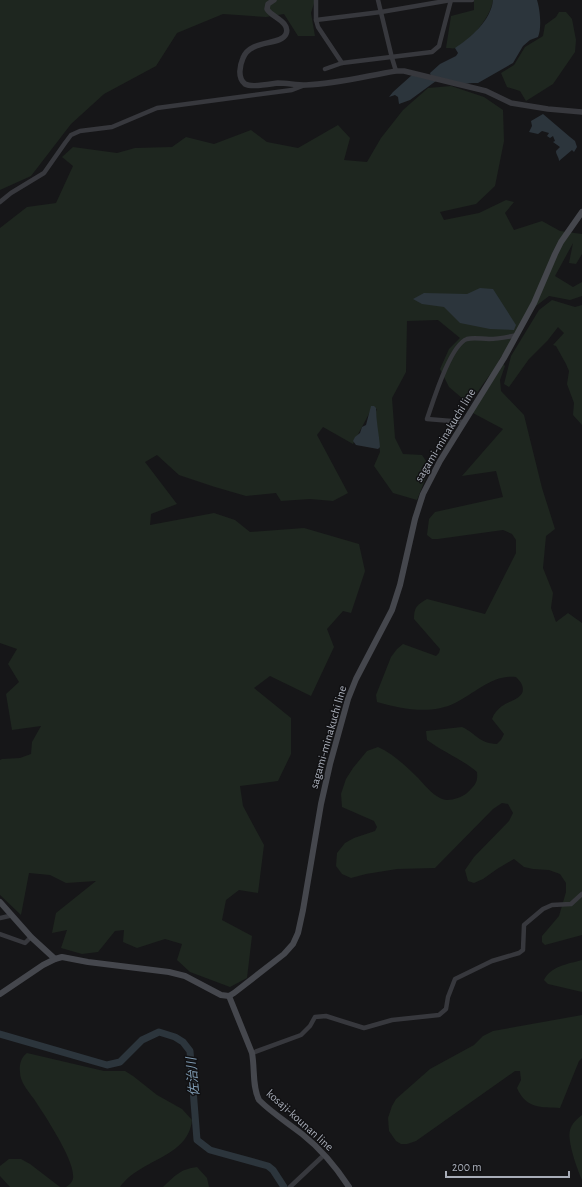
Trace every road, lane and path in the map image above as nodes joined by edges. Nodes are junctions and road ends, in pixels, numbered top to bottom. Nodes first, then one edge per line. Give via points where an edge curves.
1 (274, 0) edge
2 (316, 0) edge
3 (378, 0) edge
4 (451, 0) edge
5 (472, 0) edge
6 (381, 12) junction
7 (316, 20) junction
8 (392, 58) junction
9 (342, 63) junction
10 (324, 69) dead end
11 (396, 71) junction
12 (305, 85) junction
13 (582, 112) edge
14 (0, 202) edge
15 (582, 212) edge
16 (517, 335) junction
17 (464, 422) junction
18 (582, 894) edge
19 (0, 902) edge
20 (11, 914) junction
21 (0, 918) edge
22 (0, 934) edge
23 (31, 937) junction
24 (55, 958) junction
25 (0, 994) edge
26 (229, 996) junction
27 (252, 1053) junction
28 (324, 1155) junction
29 (290, 1187) edge
30 (349, 1187) edge

1 - 12 street via 268,4 267,9 285,25 287,33 281,39 247,51 241,63 241,79 245,84 255,86 279,83
2 - 7 street
3 - 6 street
4 - 5 street
4 - 6 street
4 - 8 street via 436,49 432,52
6 - 7 street
6 - 8 street
7 - 9 street
8 - 9 street
8 - 11 street
9 - 10 street
11 - 12 street
11 - 13 street via 486,91 511,103
12 - 14 street via 292,90 157,108 112,127 80,131 71,135 64,143 44,173
15 - 16 main road, sagami-minakuchi line via 561,242
16 - 17 main road, sagami-minakuchi line
16 - 17 street via 497,339 467,339 455,350 427,419
17 - 26 main road, sagami-minakuchi line via 423,494 392,610 348,699 321,804 298,933 284,954
18 - 27 street via 571,904 552,905 543,909 524,925 523,950 520,953 492,961 455,979 446,1009 439,1015 392,1020 364,1028 326,1016 315,1017 301,1035
19 - 20 main road
20 - 21 street
20 - 23 main road
22 - 23 street via 25,943
23 - 24 main road
24 - 25 main road
24 - 26 main road via 169,972 185,976 221,995
26 - 27 main road, kosaji-kounan line
27 - 28 main road, kosaji-kounan line via 254,1087 259,1100 304,1135
28 - 29 street
28 - 30 main road, kosaji-kounan line

